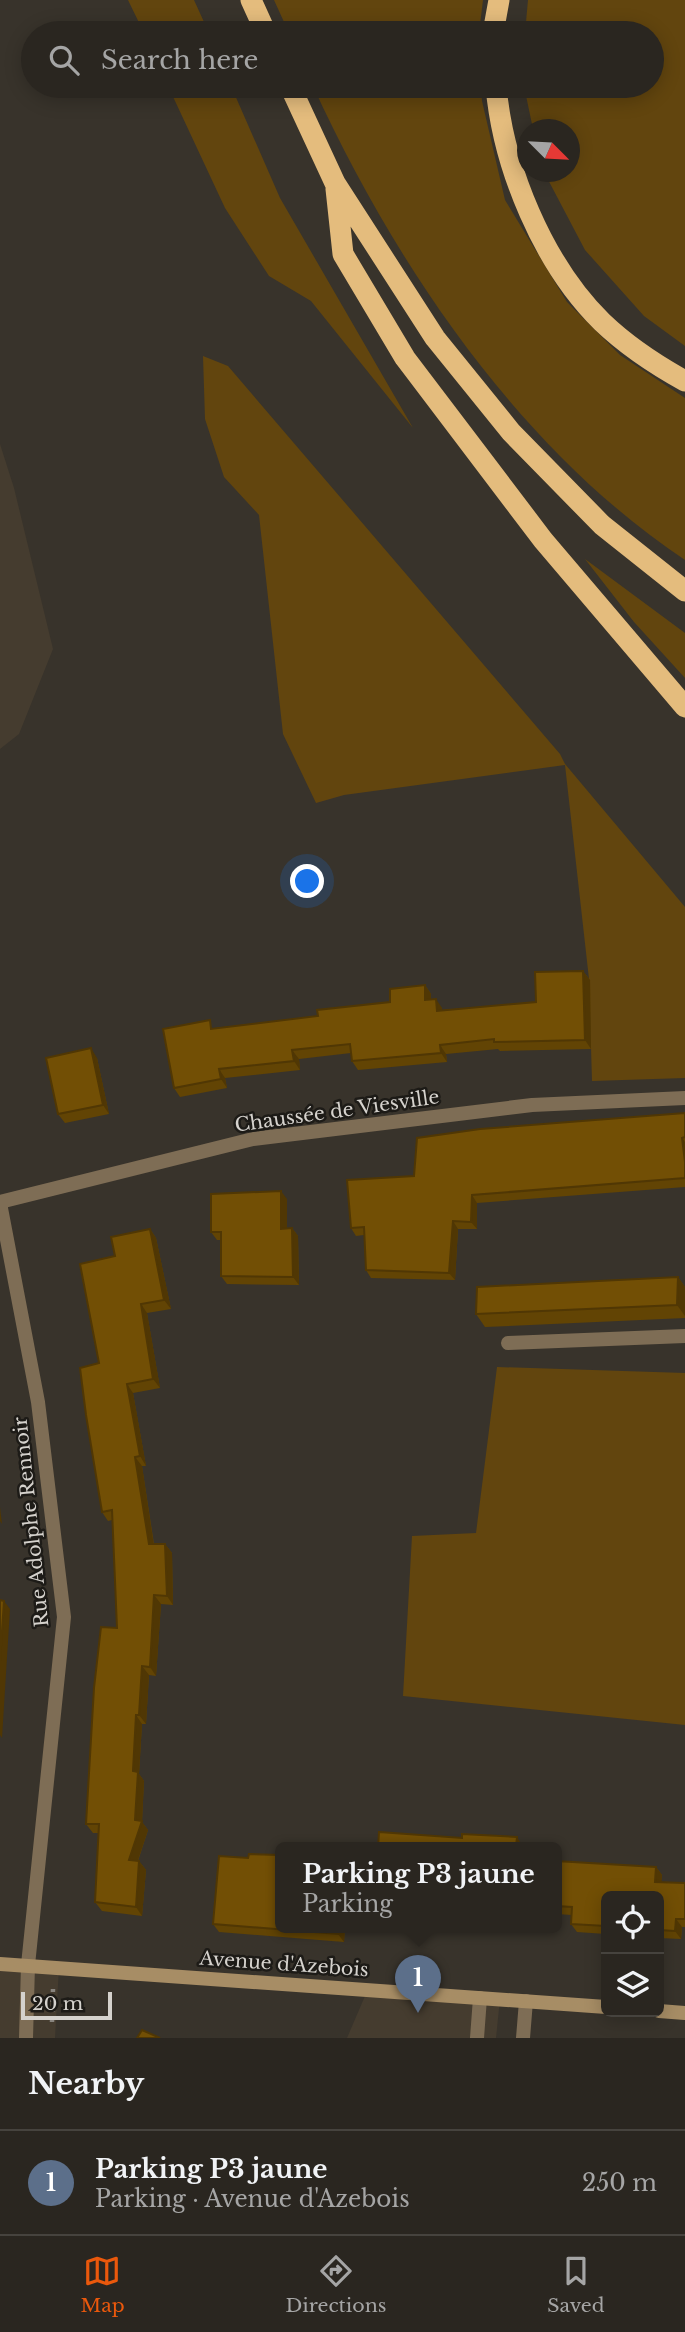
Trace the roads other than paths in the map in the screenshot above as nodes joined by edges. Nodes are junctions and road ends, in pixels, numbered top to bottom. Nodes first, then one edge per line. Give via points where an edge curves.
1 (251, 0) edge
2 (499, 0) edge
3 (261, 21) edge
4 (495, 21) edge
5 (296, 98) edge
6 (498, 98) edge
7 (335, 183) junction
8 (685, 381) edge
9 (685, 591) edge
10 (685, 707) edge
11 (685, 1098) edge
12 (0, 1203) edge
13 (685, 1336) edge
14 (508, 1343) dead end
15 (0, 1964) edge
16 (28, 1965) junction
17 (480, 1997) junction
18 (526, 2001) junction
19 (601, 2007) edge
20 (664, 2011) edge
21 (685, 2013) edge
22 (26, 2038) edge
23 (477, 2038) edge
24 (523, 2038) edge

1 - 3 highway
2 - 4 highway
5 - 7 highway
6 - 8 highway via 510,165 564,277 602,322
7 - 9 highway via 435,338 512,432 602,524
7 - 10 highway via 343,254 405,358 543,540
11 - 12 street, Chaussée de Viesville via 532,1105 253,1139
12 - 16 street, Rue Adolphe Rennoir via 38,1402 64,1618
13 - 14 street
15 - 16 street, Avenue d'Azebois
16 - 17 street, Avenue d'Azebois
16 - 22 street, Rue Adolphe Rennoir
17 - 18 street, Avenue d'Azebois
17 - 23 street
18 - 19 street, Avenue d'Azebois
18 - 24 street
20 - 21 street

